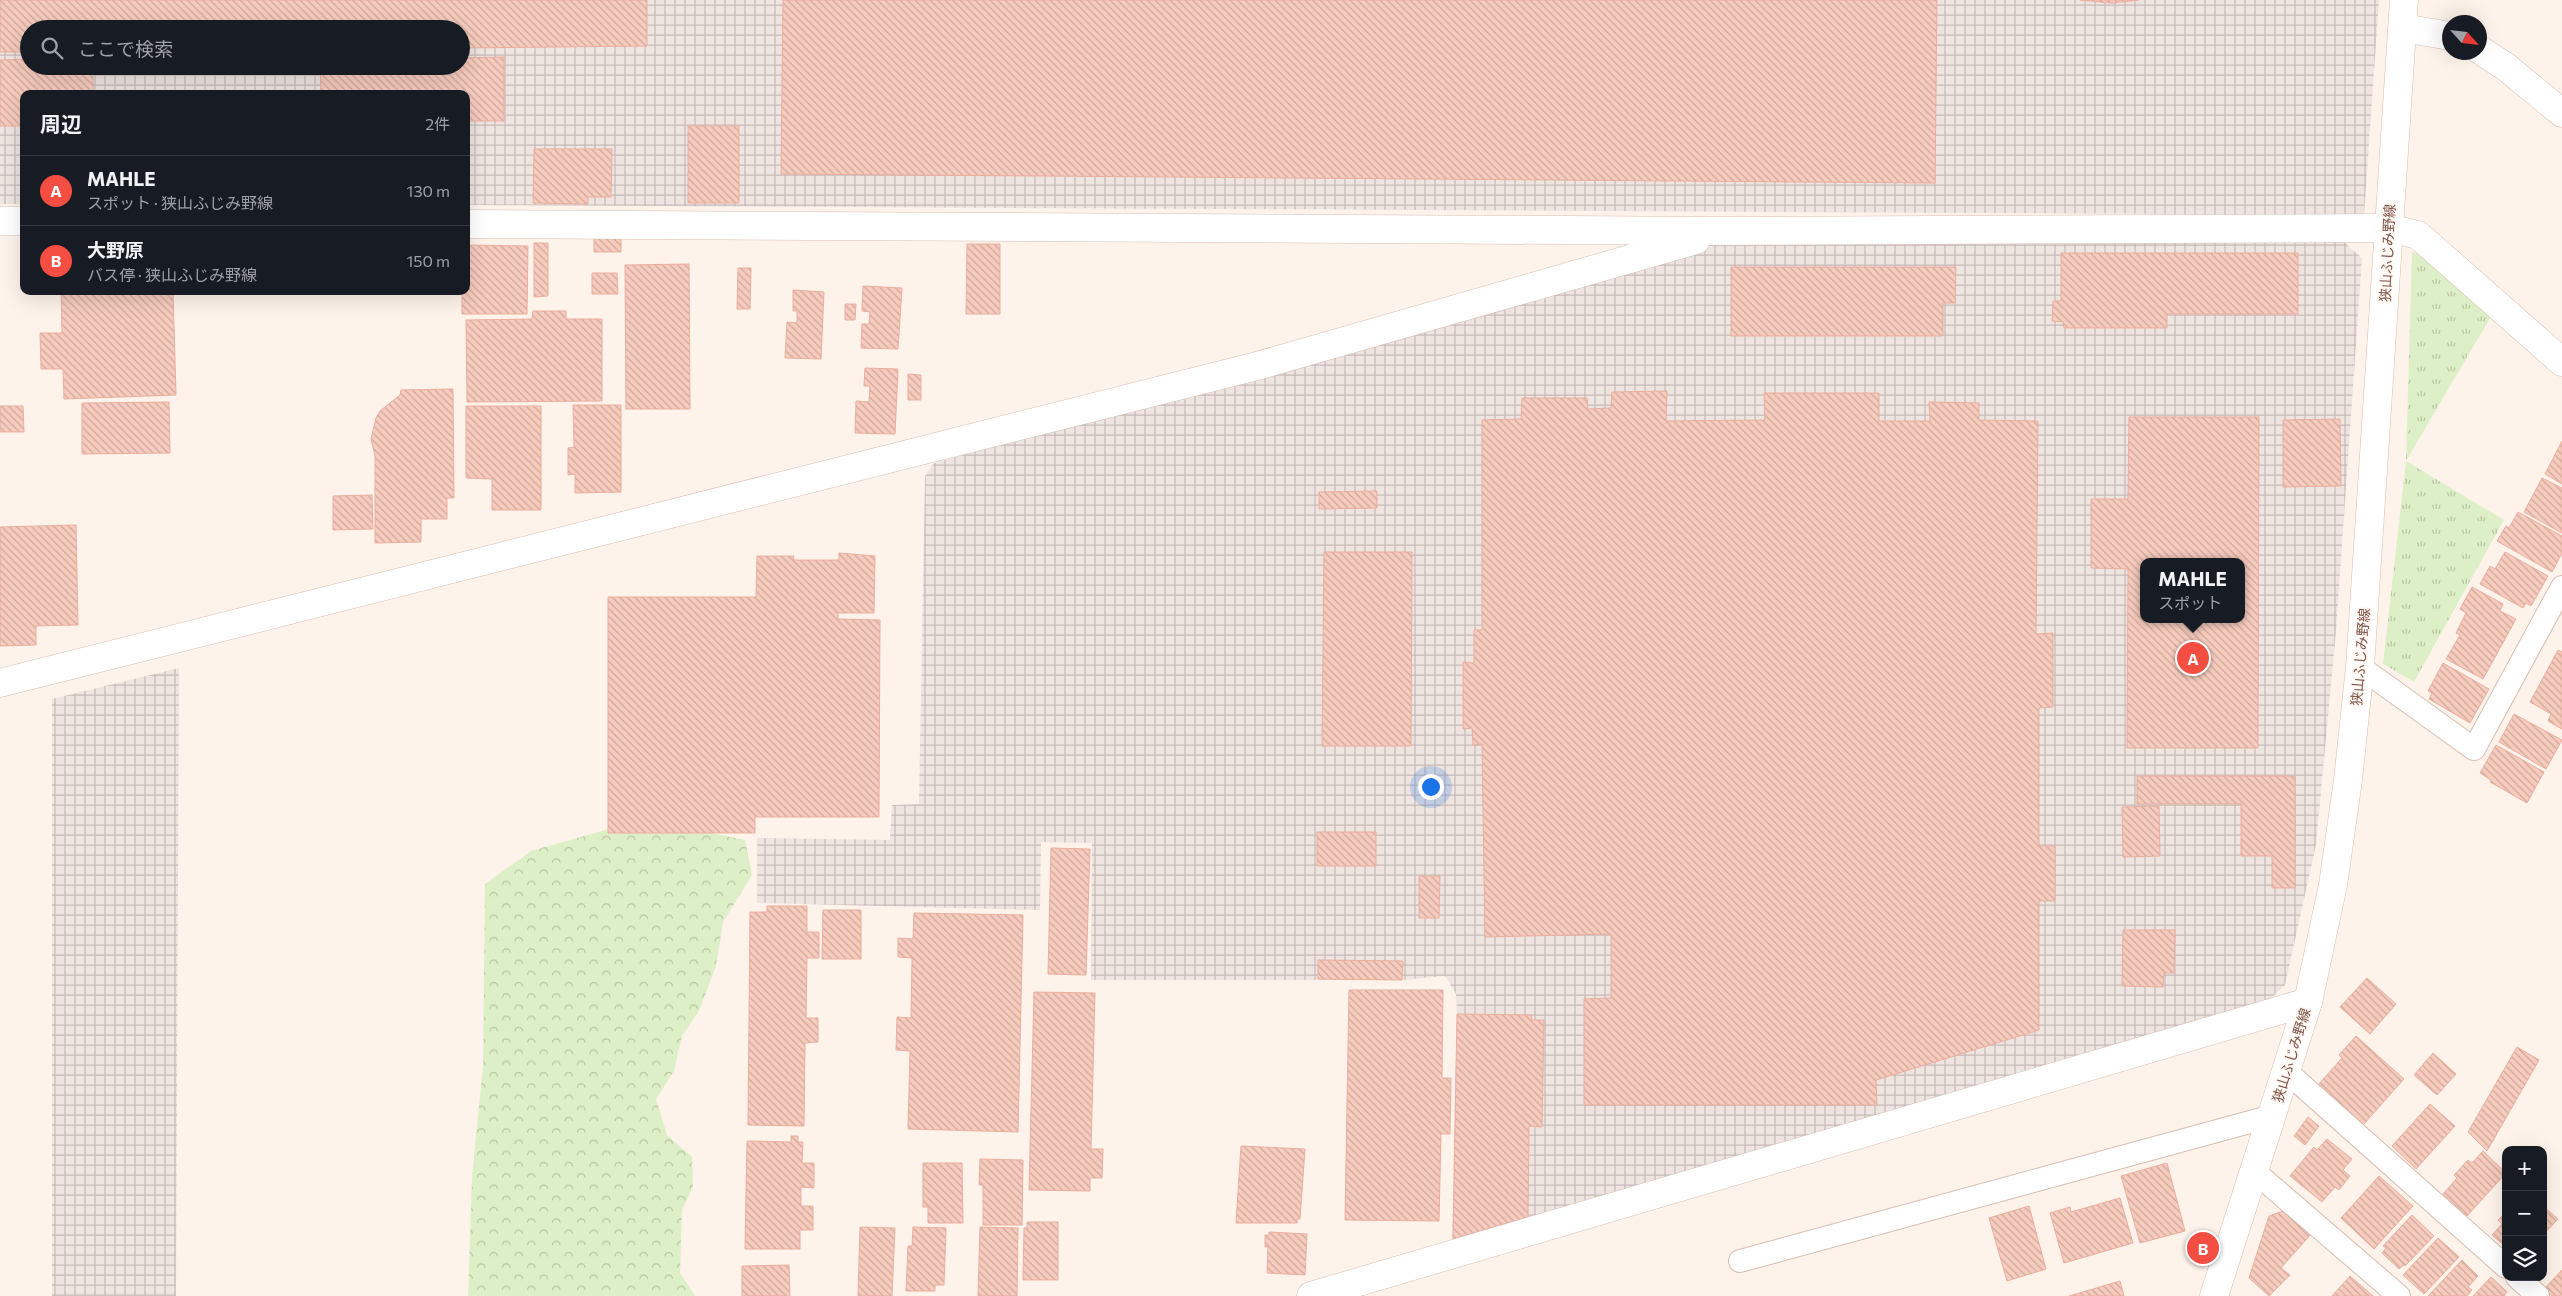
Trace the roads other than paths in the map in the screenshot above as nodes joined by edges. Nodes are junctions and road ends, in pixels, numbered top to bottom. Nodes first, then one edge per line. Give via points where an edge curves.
1 (2404, 0) edge
2 (2403, 28) junction
3 (2442, 35) edge
4 (2487, 55) edge
5 (2562, 113) edge
6 (0, 221) edge
7 (20, 221) edge
8 (470, 224) edge
9 (2389, 228) junction
10 (1727, 231) junction
11 (2562, 362) edge
12 (2562, 587) edge
13 (2360, 667) junction
14 (0, 683) edge
15 (2308, 1002) junction
16 (2287, 1072) junction
17 (2272, 1116) junction
18 (2255, 1172) junction
19 (1740, 1261) dead end
20 (2502, 1263) edge
21 (2521, 1281) edge
22 (1311, 1296) edge
23 (2214, 1296) edge
24 (2399, 1296) edge
25 (2538, 1296) edge

1 - 2 street, 狭山ふじみ野線
2 - 3 street
2 - 9 street, 狭山ふじみ野線
4 - 5 street
6 - 7 street
8 - 10 street
9 - 10 street
9 - 11 street via 2418,235
9 - 13 street, 狭山ふじみ野線
10 - 14 street via 1257,366
12 - 13 lane via 2474,749
13 - 15 street, 狭山ふじみ野線 via 2334,876
15 - 16 street, 狭山ふじみ野線
15 - 22 street
16 - 17 street, 狭山ふじみ野線
16 - 20 lane
17 - 18 street, 狭山ふじみ野線
17 - 19 lane
18 - 23 street, 狭山ふじみ野線
18 - 24 lane
21 - 25 lane

